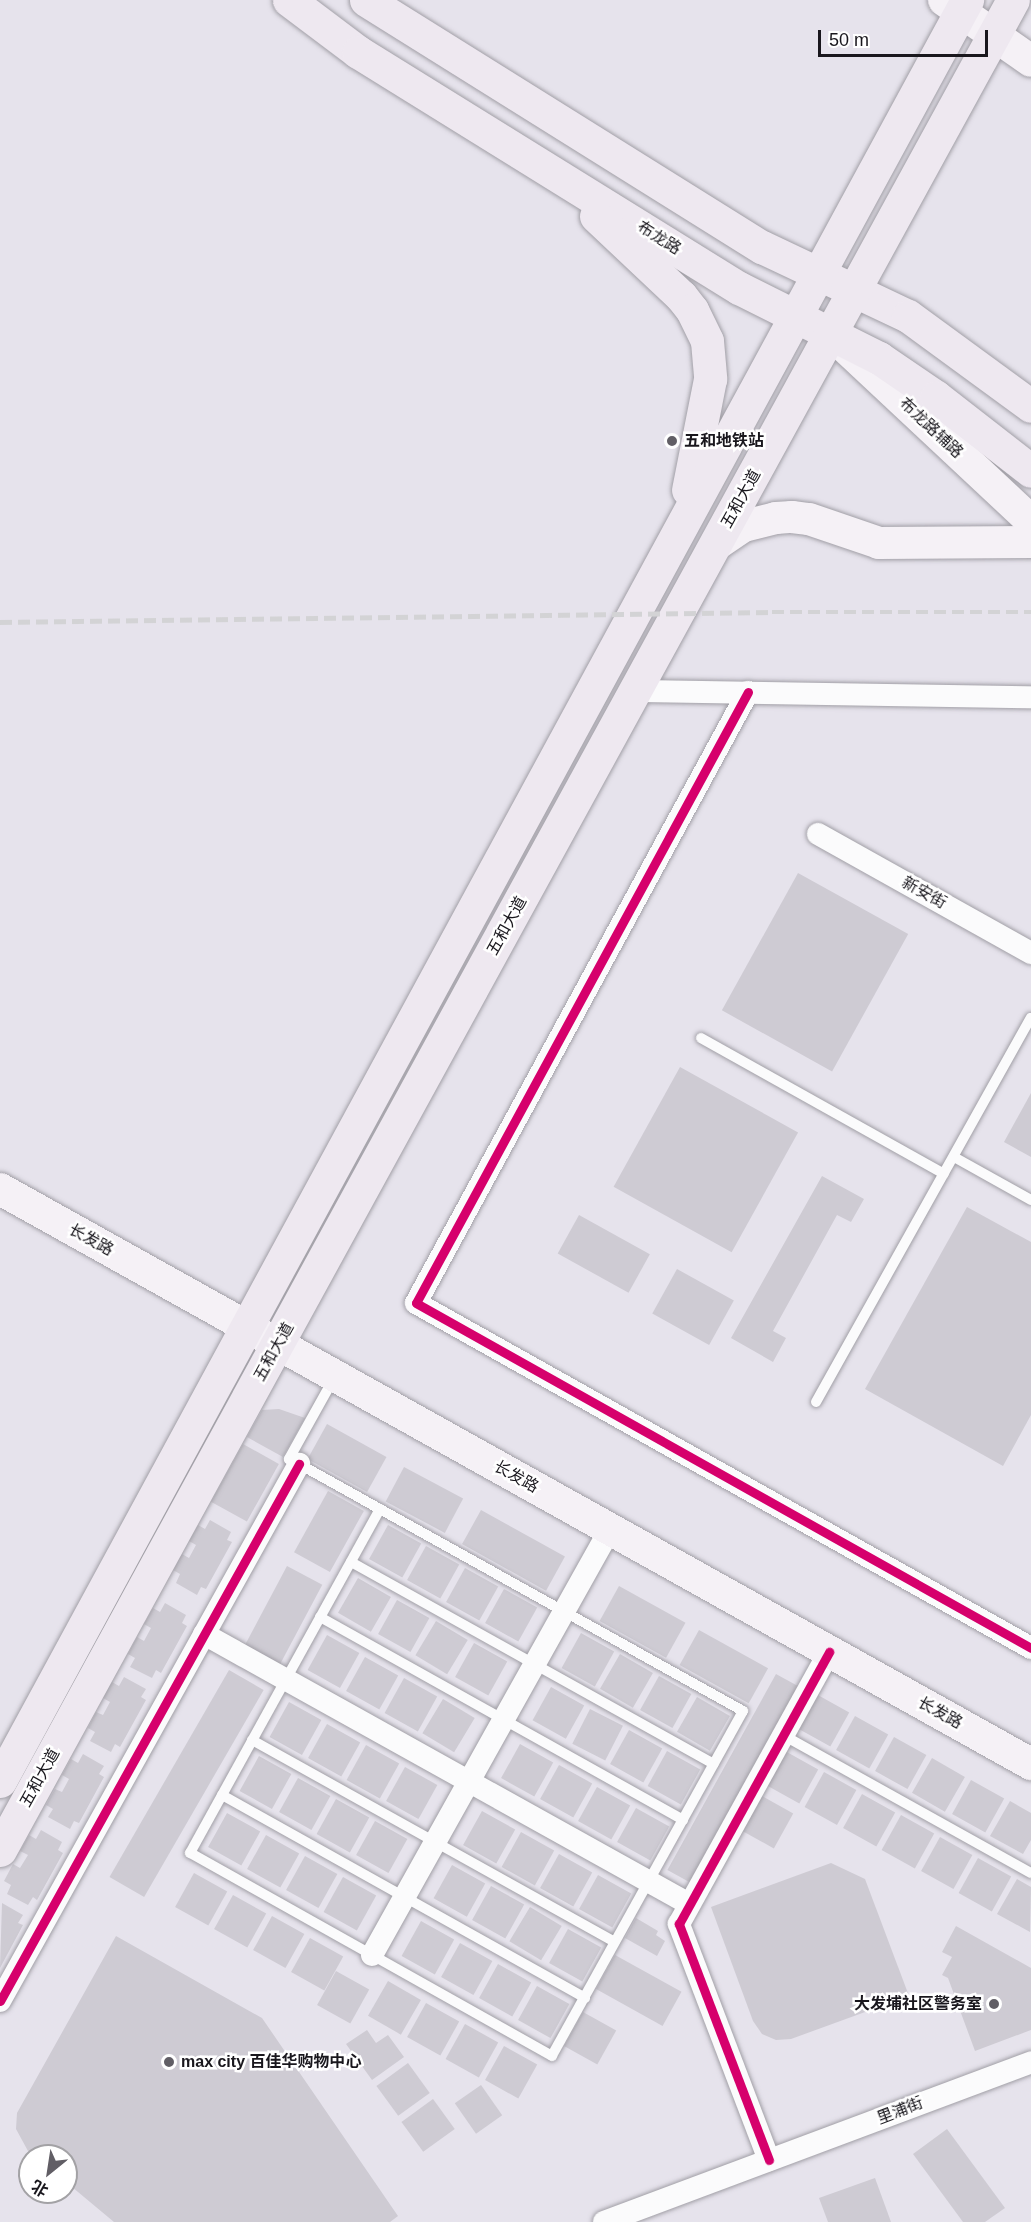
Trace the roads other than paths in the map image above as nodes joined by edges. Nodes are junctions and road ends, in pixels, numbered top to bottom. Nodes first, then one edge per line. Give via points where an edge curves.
1 (289, 0) edge
2 (366, 0) edge
3 (1013, 0) edge
4 (957, 4) edge
5 (994, 35) junction
6 (1031, 61) edge
7 (544, 167) junction
8 (817, 273) junction
9 (855, 291) junction
10 (794, 315) junction
11 (832, 334) junction
12 (1031, 406) edge
13 (1031, 471) edge
14 (1031, 521) edge
15 (681, 523) junction
16 (1031, 542) edge
17 (717, 544) junction
18 (636, 691) junction
19 (748, 692) junction
20 (1031, 697) edge
21 (818, 834) dead end
22 (1031, 953) edge
23 (1031, 1018) edge
24 (701, 1038) dead end
25 (954, 1157) junction
26 (944, 1174) junction
27 (0, 1190) edge
28 (1031, 1200) edge
29 (246, 1327) junction
30 (278, 1344) junction
31 (335, 1376) junction
32 (816, 1402) dead end
33 (299, 1464) junction
34 (380, 1509) junction
35 (610, 1529) junction
36 (351, 1562) junction
37 (564, 1611) junction
38 (320, 1617) junction
39 (204, 1634) junction
40 (1031, 1648) edge
41 (830, 1652) junction
42 (534, 1664) junction
43 (286, 1679) junction
44 (504, 1719) junction
45 (783, 1735) junction
46 (252, 1740) junction
47 (714, 1764) junction
48 (1031, 1764) edge
49 (0, 1781) edge
50 (469, 1781) junction
51 (222, 1795) junction
52 (683, 1820) junction
53 (435, 1842) junction
54 (0, 1850) edge
55 (1031, 1873) edge
56 (649, 1882) junction
57 (405, 1897) junction
58 (689, 1904) junction
59 (615, 1942) junction
60 (372, 1955) junction
61 (585, 1998) junction
62 (0, 2001) edge
63 (1031, 2062) edge
64 (769, 2160) junction
65 (604, 2222) edge

1 - 7 main road, 布龙路 via 358,52
2 - 8 main road via 762,247
3 - 5 main road, 五和大道
4 - 5 street
4 - 8 main road, 五和大道
5 - 6 street
5 - 9 main road, 五和大道
7 - 10 main road, 布龙路 via 739,288
7 - 15 main road via 681,296 701,325 710,379
8 - 9 main road
8 - 10 main road, 五和大道
9 - 11 main road, 五和大道
9 - 12 main road via 908,316
10 - 11 main road, 布龙路
10 - 15 main road, 五和大道
11 - 13 main road, 布龙路 via 879,358 936,397
11 - 14 street, 布龙路辅路
11 - 17 main road, 五和大道
15 - 29 main road, 五和大道
16 - 17 street via 879,543 792,517 744,526
17 - 18 main road, 五和大道
18 - 19 street
18 - 30 main road, 五和大道
19 - 20 street
19 - 40 street via 416,1303
21 - 22 street, 新安街
23 - 25 lane
24 - 26 lane
25 - 26 lane
25 - 28 lane
26 - 32 lane
27 - 29 street, 长发路
29 - 30 street, 长发路
29 - 49 main road, 五和大道
30 - 31 street, 长发路
30 - 54 main road, 五和大道
31 - 33 lane via 289,1459
31 - 35 street, 长发路
33 - 34 lane
33 - 39 street
34 - 36 lane
34 - 37 lane
35 - 37 street
35 - 41 street, 长发路
36 - 38 lane
36 - 42 lane
37 - 42 street
37 - 47 lane via 743,1711
38 - 43 lane
38 - 44 lane
39 - 43 street
39 - 62 street
41 - 45 street
41 - 48 street, 长发路
42 - 44 street
42 - 47 lane
43 - 46 lane
43 - 50 street
44 - 50 street
44 - 52 lane
45 - 55 lane
45 - 58 street
46 - 51 lane
46 - 53 lane
47 - 52 lane
50 - 53 street
50 - 56 street
51 - 57 lane
51 - 60 lane via 190,1854
52 - 56 lane
53 - 57 street
53 - 59 lane
56 - 58 street
56 - 59 lane
57 - 60 street
57 - 61 lane
58 - 64 street via 679,1923
59 - 61 lane
60 - 61 lane via 552,2056
63 - 64 street, 里浦街
64 - 65 street, 里浦街

